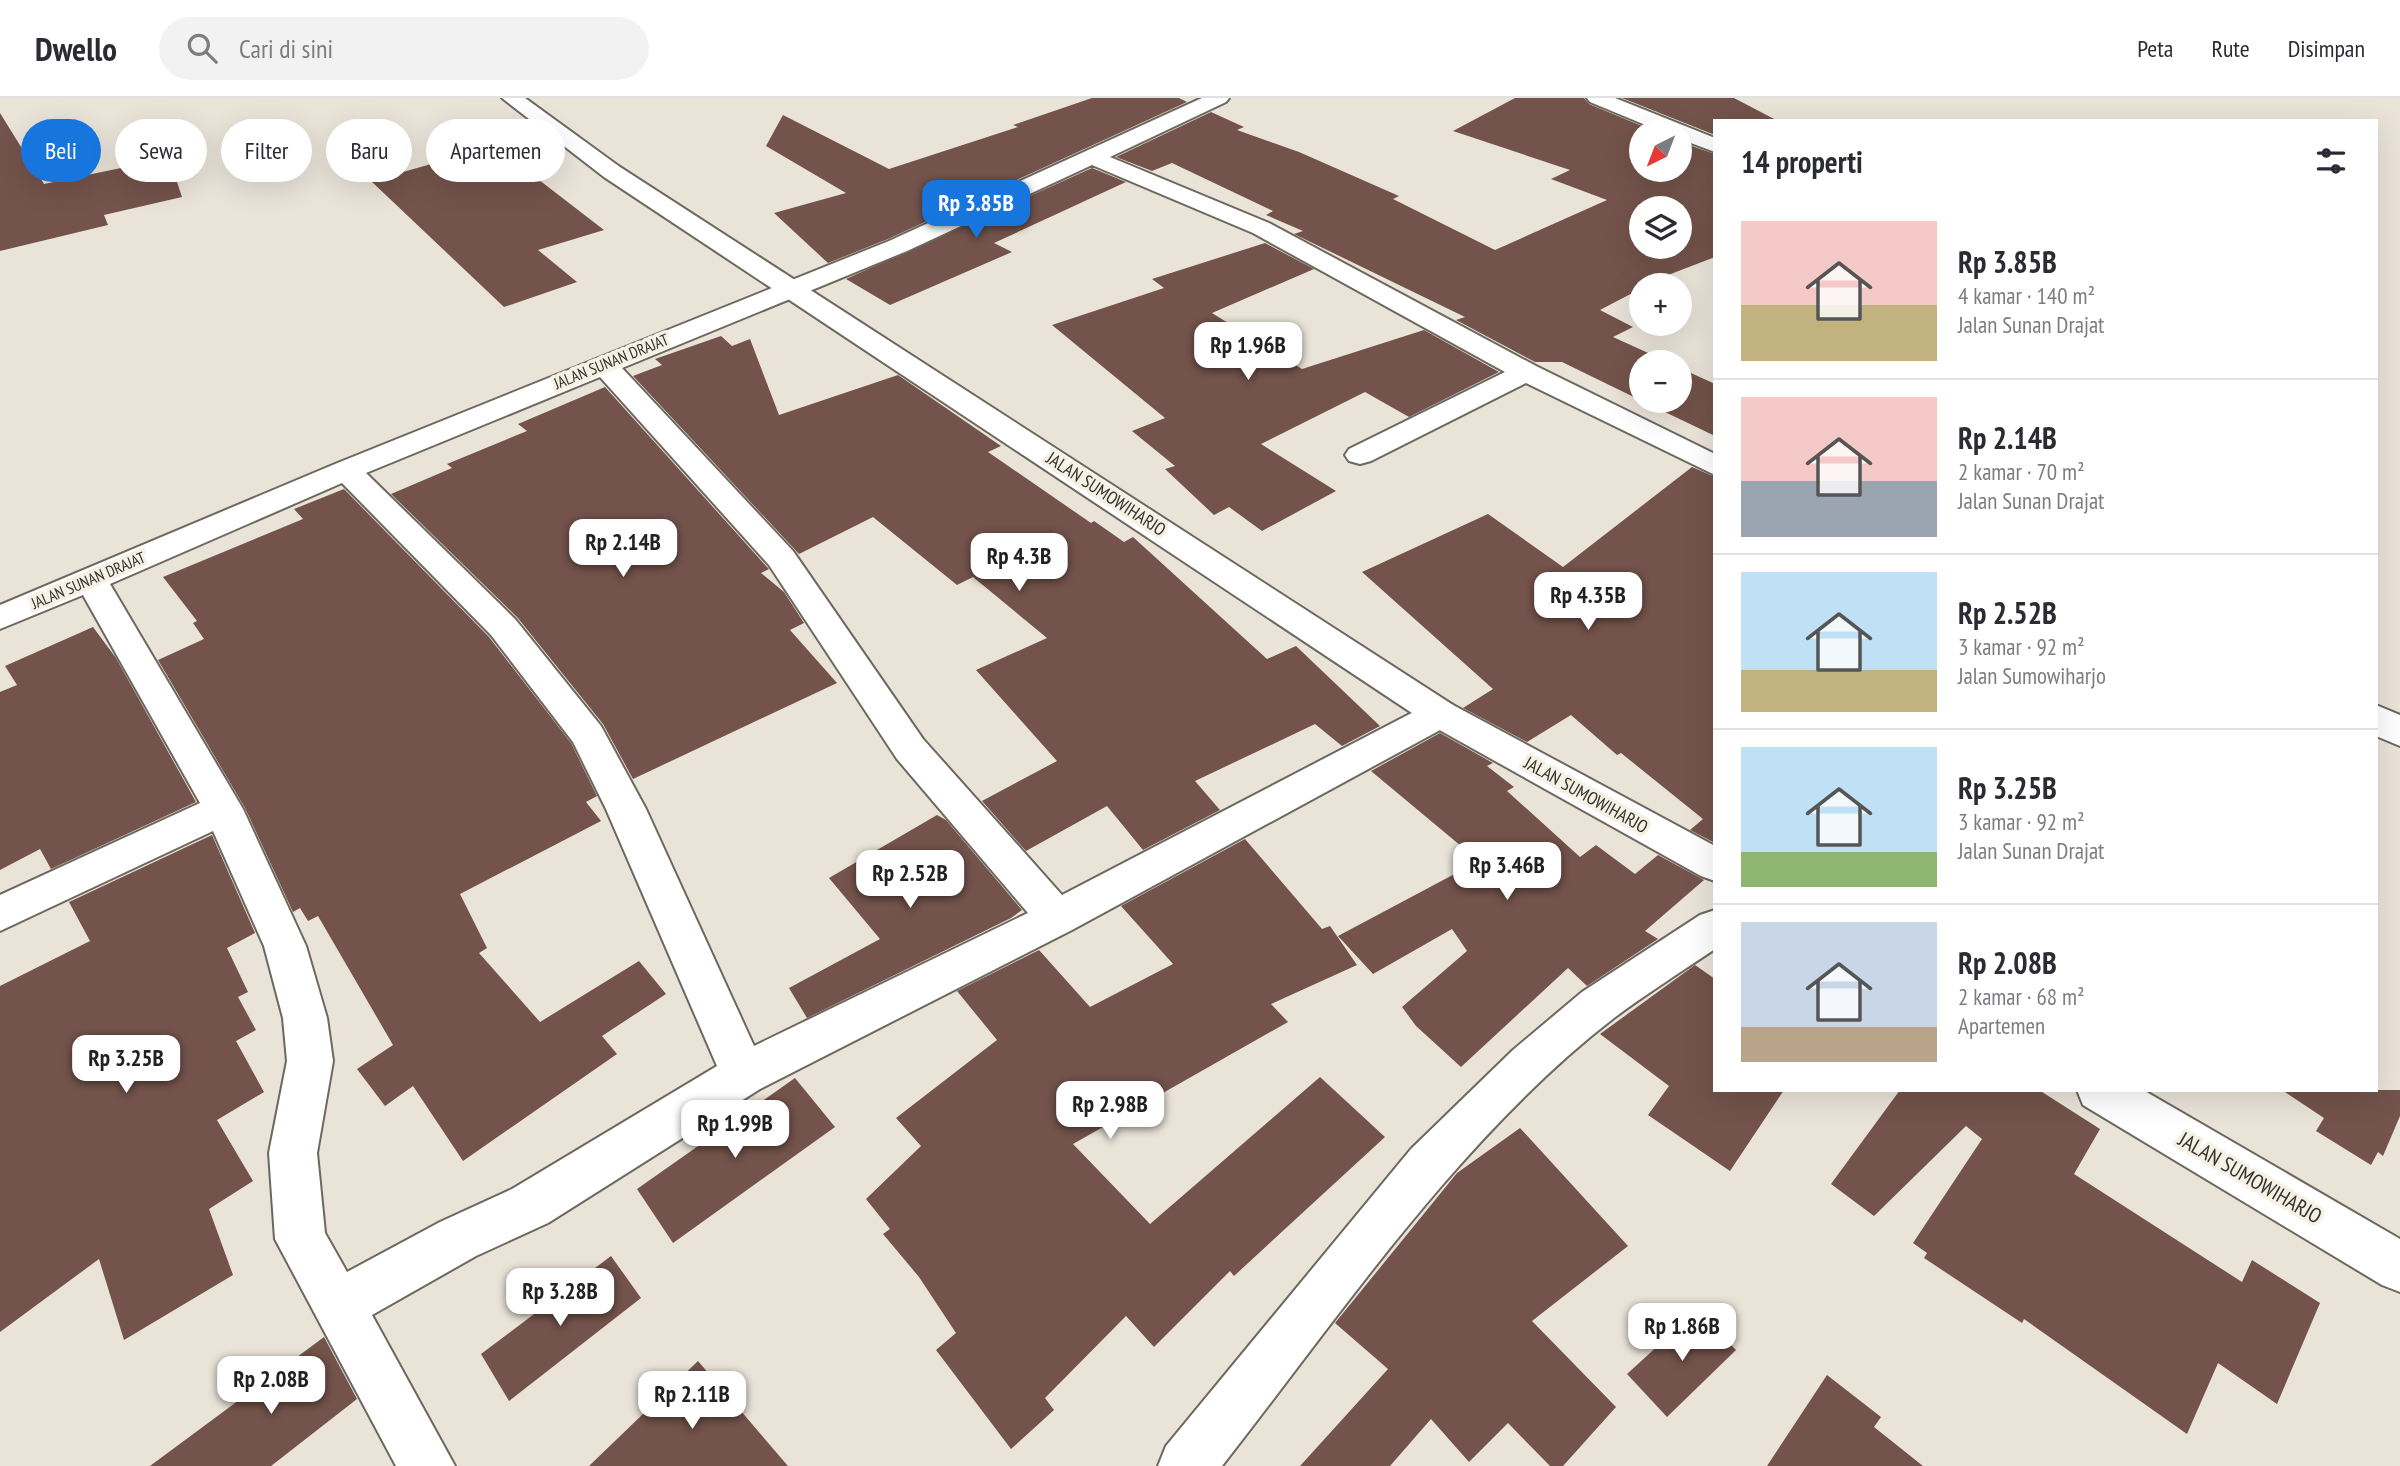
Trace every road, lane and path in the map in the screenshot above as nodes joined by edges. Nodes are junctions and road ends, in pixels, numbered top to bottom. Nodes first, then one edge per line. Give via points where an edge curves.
1 (512, 98) edge
2 (1219, 98) edge
3 (1597, 98) edge
4 (1713, 145) edge
5 (1092, 158) junction
6 (790, 291) junction
7 (603, 364) junction
8 (1526, 372) junction
9 (1360, 455) dead end
10 (1713, 465) edge
11 (346, 470) junction
12 (90, 578) junction
13 (0, 618) edge
14 (1440, 714) junction
15 (2378, 719) edge
16 (2400, 733) edge
17 (223, 809) junction
18 (1713, 864) edge
19 (0, 914) edge
20 (1057, 918) junction
21 (1713, 929) edge
22 (744, 1074) junction
23 (2103, 1092) edge
24 (2400, 1267) edge
25 (339, 1305) junction
26 (427, 1466) edge
27 (1186, 1466) edge

1 - 6 street, JALAN SUMOWIHARJO via 612,172
2 - 5 street, JALAN SUNAN DRAJAT
3 - 4 street
5 - 6 street, JALAN SUNAN DRAJAT
5 - 8 street via 1261,228
6 - 7 street, JALAN SUNAN DRAJAT
6 - 14 street, JALAN SUMOWIHARJO
7 - 11 street, JALAN SUNAN DRAJAT
7 - 20 street via 782,558 910,749
8 - 9 street
8 - 10 street
11 - 12 street, JALAN SUNAN DRAJAT
11 - 22 street via 503,627 587,735 626,809
12 - 13 street, JALAN SUNAN DRAJAT
12 - 17 street
14 - 18 street, JALAN SUMOWIHARJO
14 - 20 street
15 - 16 street
17 - 19 street
17 - 25 street via 285,946 305,1018 310,1061 293,1153 300,1240
20 - 22 street
21 - 27 street via 1598,1005 1529,1064 1437,1156
22 - 25 street via 530,1206 458,1239
23 - 24 street, JALAN SUMOWIHARJO
25 - 26 street

